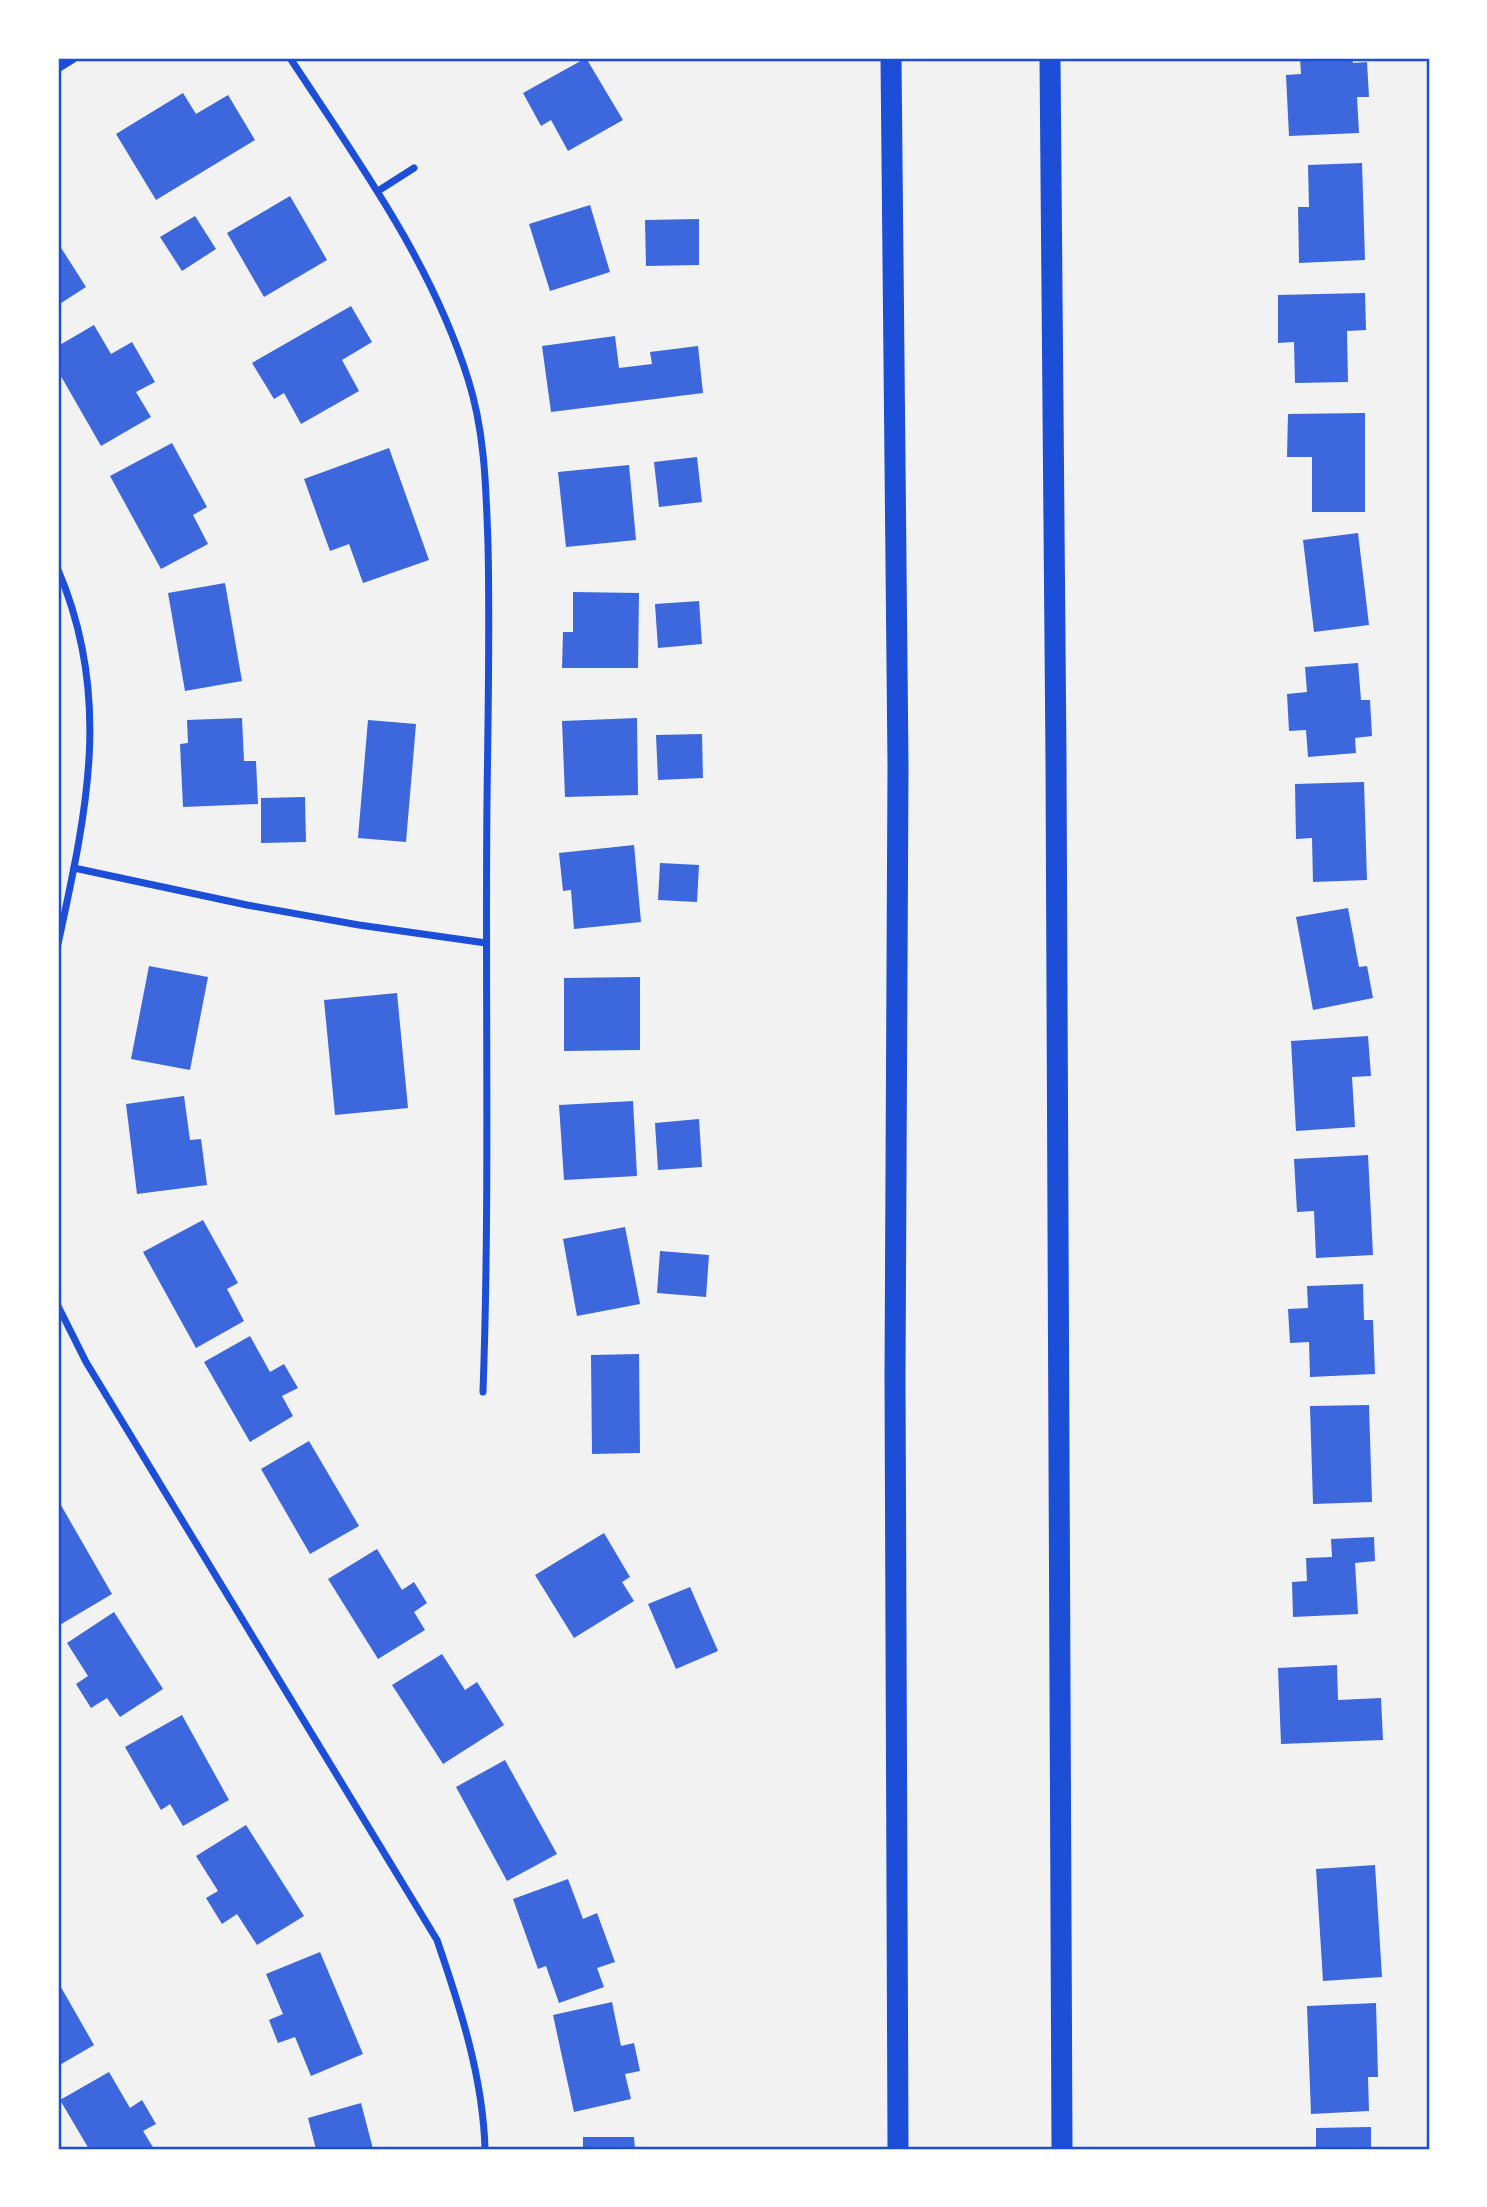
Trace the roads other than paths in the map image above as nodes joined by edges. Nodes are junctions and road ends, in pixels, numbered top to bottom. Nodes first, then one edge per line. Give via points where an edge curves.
1 (71, 58) edge
2 (290, 58) edge
3 (891, 58) edge
4 (1050, 58) edge
5 (58, 66) edge
6 (414, 168) dead end
7 (378, 191) junction
8 (58, 570) edge
9 (74, 868) junction
10 (486, 943) junction
11 (58, 944) edge
12 (58, 1306) edge
13 (483, 1392) dead end
14 (485, 2149) edge
15 (898, 2149) edge
16 (1062, 2149) edge

1 - 5 street
2 - 7 street
3 - 15 highway via 898,752
4 - 16 highway
6 - 7 street
7 - 10 street via 454,339 469,380 484,457 489,597
8 - 9 street via 89,684 92,741
9 - 10 street via 272,909
9 - 11 street
10 - 13 street via 488,1263
12 - 14 street via 86,1362 438,1940 465,2024

